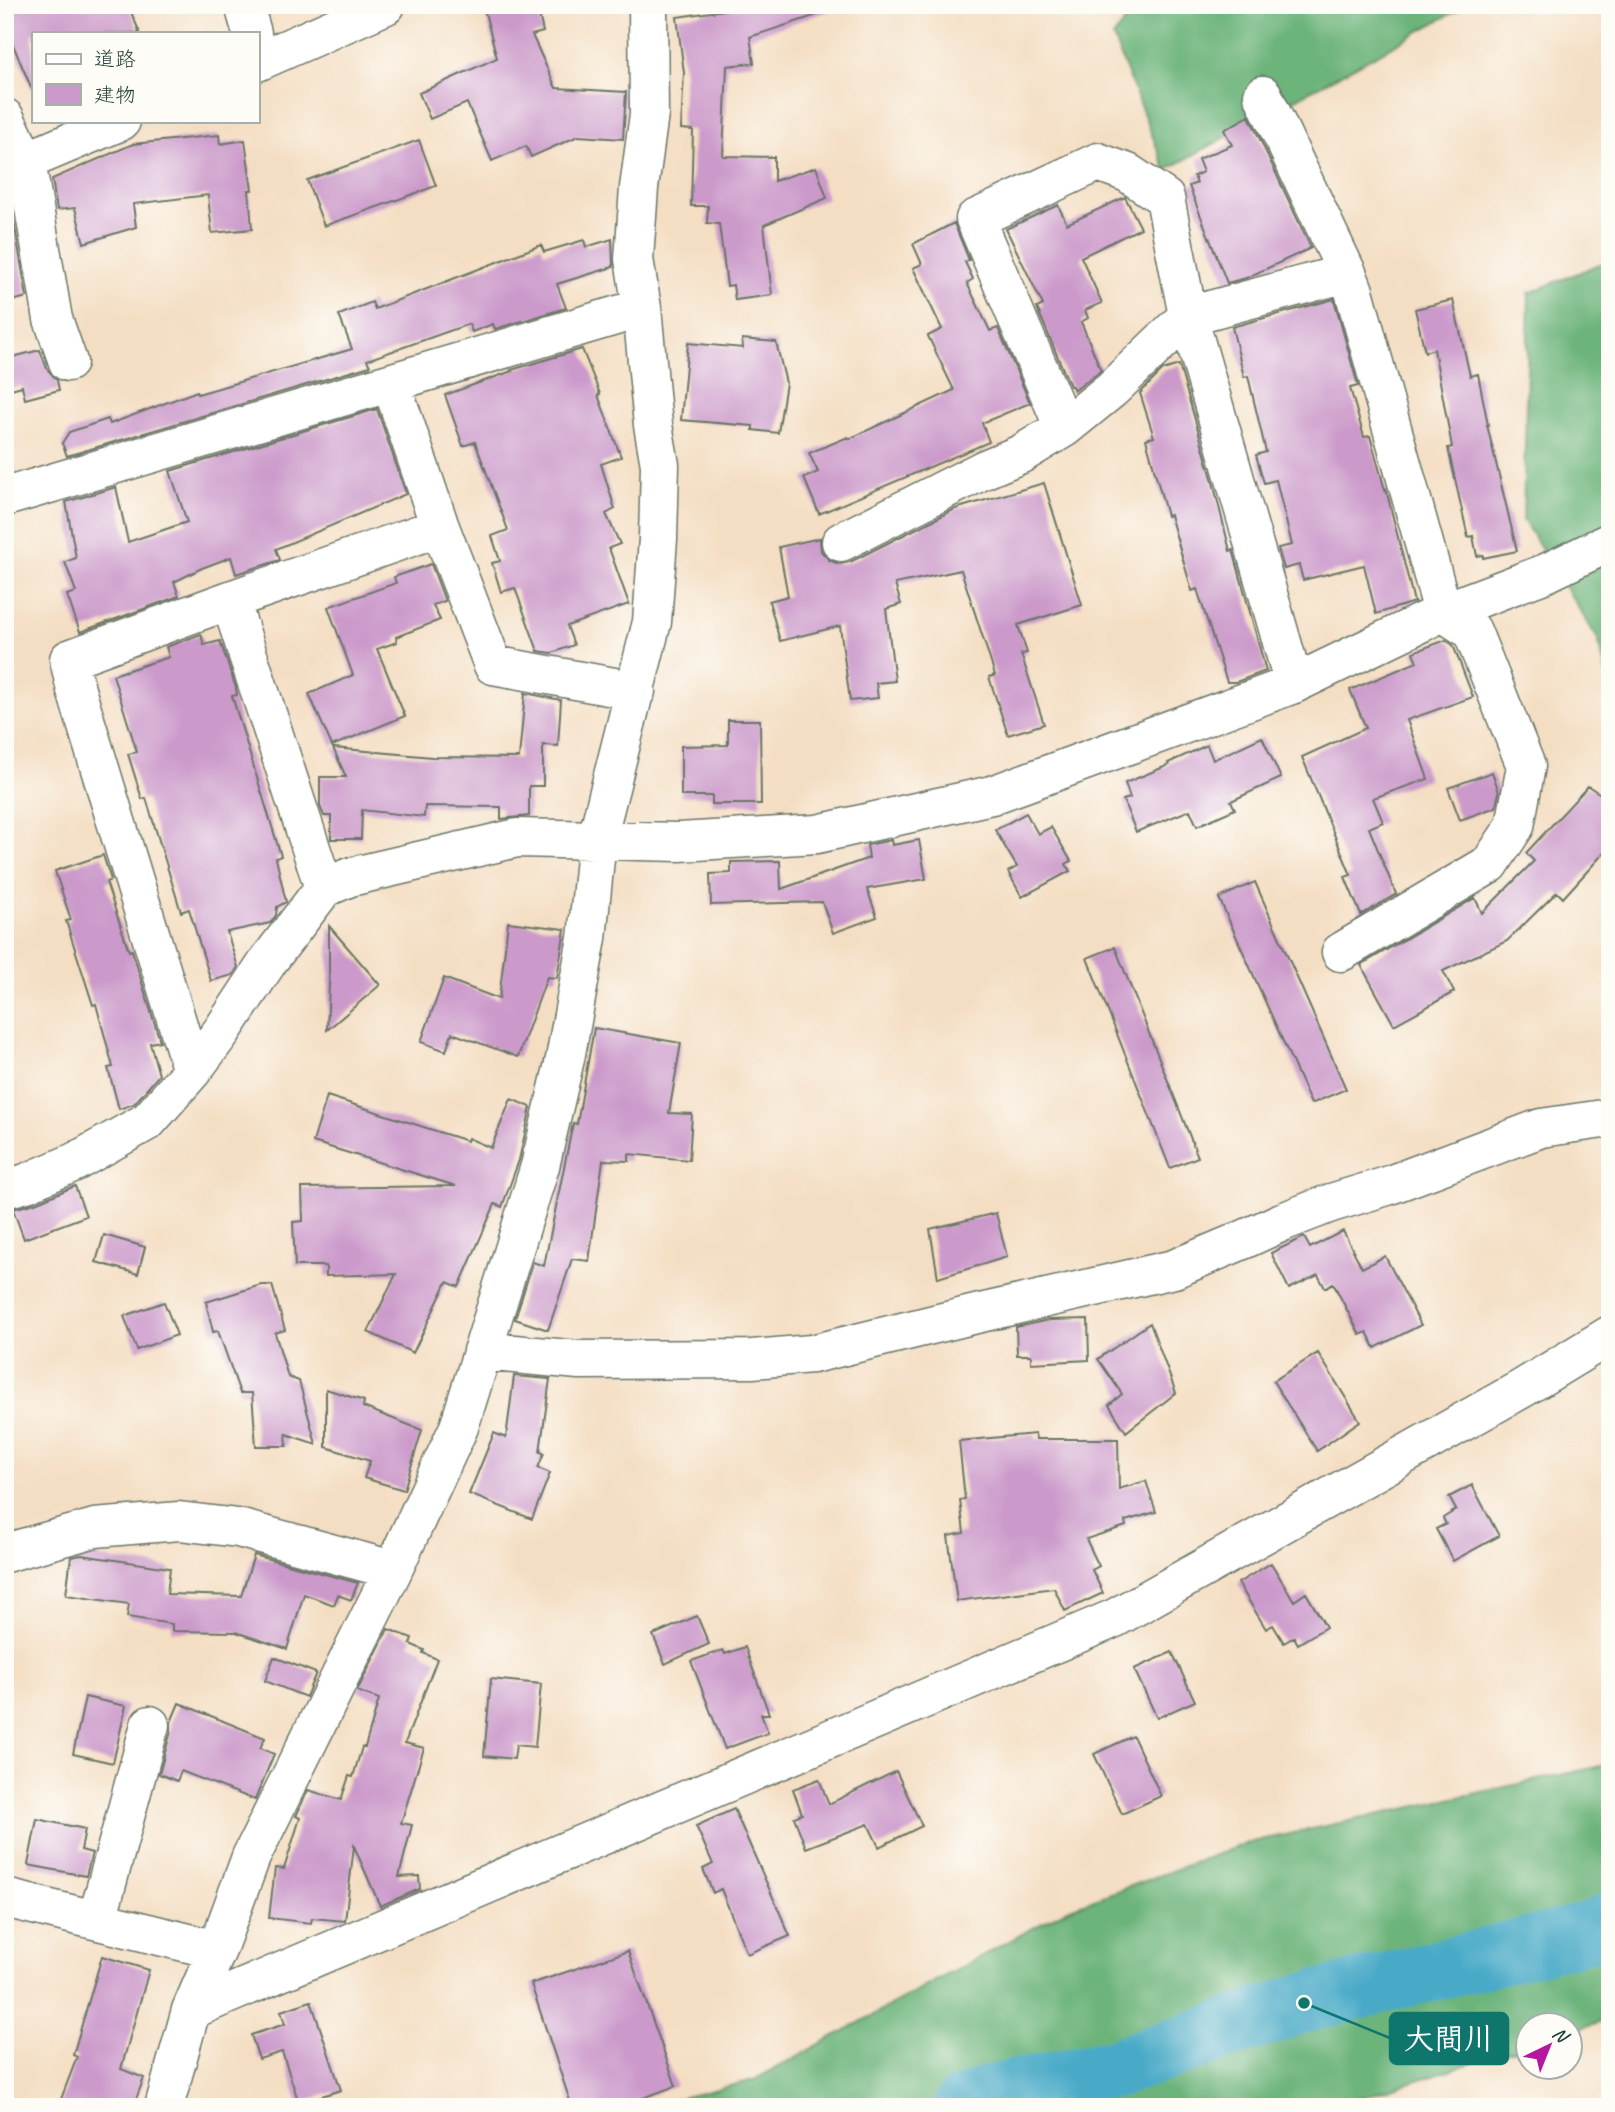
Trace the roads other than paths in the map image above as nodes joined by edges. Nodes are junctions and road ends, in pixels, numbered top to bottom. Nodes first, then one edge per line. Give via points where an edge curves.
1 (244, 5) edge
2 (386, 5) edge
3 (648, 5) edge
4 (251, 32) edge
5 (259, 51) edge
6 (1263, 95) dead end
7 (5, 118) edge
8 (119, 122) edge
9 (16, 167) edge
10 (1347, 273) junction
11 (642, 308) junction
12 (1188, 316) junction
13 (68, 362) dead end
14 (391, 383) junction
15 (1064, 428) junction
16 (5, 497) edge
17 (440, 527) junction
18 (841, 542) dead end
19 (1610, 542) edge
20 (230, 600) junction
21 (1443, 612) junction
22 (1294, 684) junction
23 (636, 691) junction
24 (597, 839) junction
25 (324, 888) junction
26 (1341, 952) dead end
27 (192, 1071) junction
28 (1610, 1118) edge
29 (5, 1189) edge
30 (1610, 1335) edge
31 (482, 1351) junction
32 (5, 1553) edge
33 (393, 1570) junction
34 (150, 1725) dead end
35 (5, 1898) edge
36 (97, 1920) junction
37 (217, 1951) junction
38 (191, 2010) junction
39 (164, 2107) edge

1 - 4 street
2 - 5 street
3 - 11 street via 649,114 634,259
6 - 10 street
7 - 9 street
8 - 9 street
9 - 13 street
10 - 12 street
10 - 21 street
11 - 14 street
11 - 23 street via 660,465 652,622
12 - 15 street
12 - 15 street via 1164,198 1128,173 1098,162 975,219
12 - 22 street
14 - 16 street
14 - 17 street
15 - 18 street via 1021,454
17 - 20 street
17 - 23 street via 493,665
19 - 21 street via 1546,573
20 - 25 street
20 - 27 street via 69,659
21 - 22 street
21 - 26 street via 1472,631 1526,766 1515,826 1490,864
22 - 24 street via 992,795 844,828 817,834 679,842
23 - 24 street
24 - 25 street via 517,838 350,877
24 - 31 street via 587,938 565,1059 540,1166
25 - 27 street
27 - 29 street via 148,1121 75,1162
28 - 31 street via 1541,1128 1331,1203 1174,1269 812,1354 579,1360
30 - 38 street via 1115,1618
31 - 33 street via 459,1427
32 - 33 street via 95,1528 179,1521 238,1528
33 - 37 street via 251,1857
34 - 36 street
35 - 36 street
36 - 37 street
37 - 38 street
38 - 39 street

